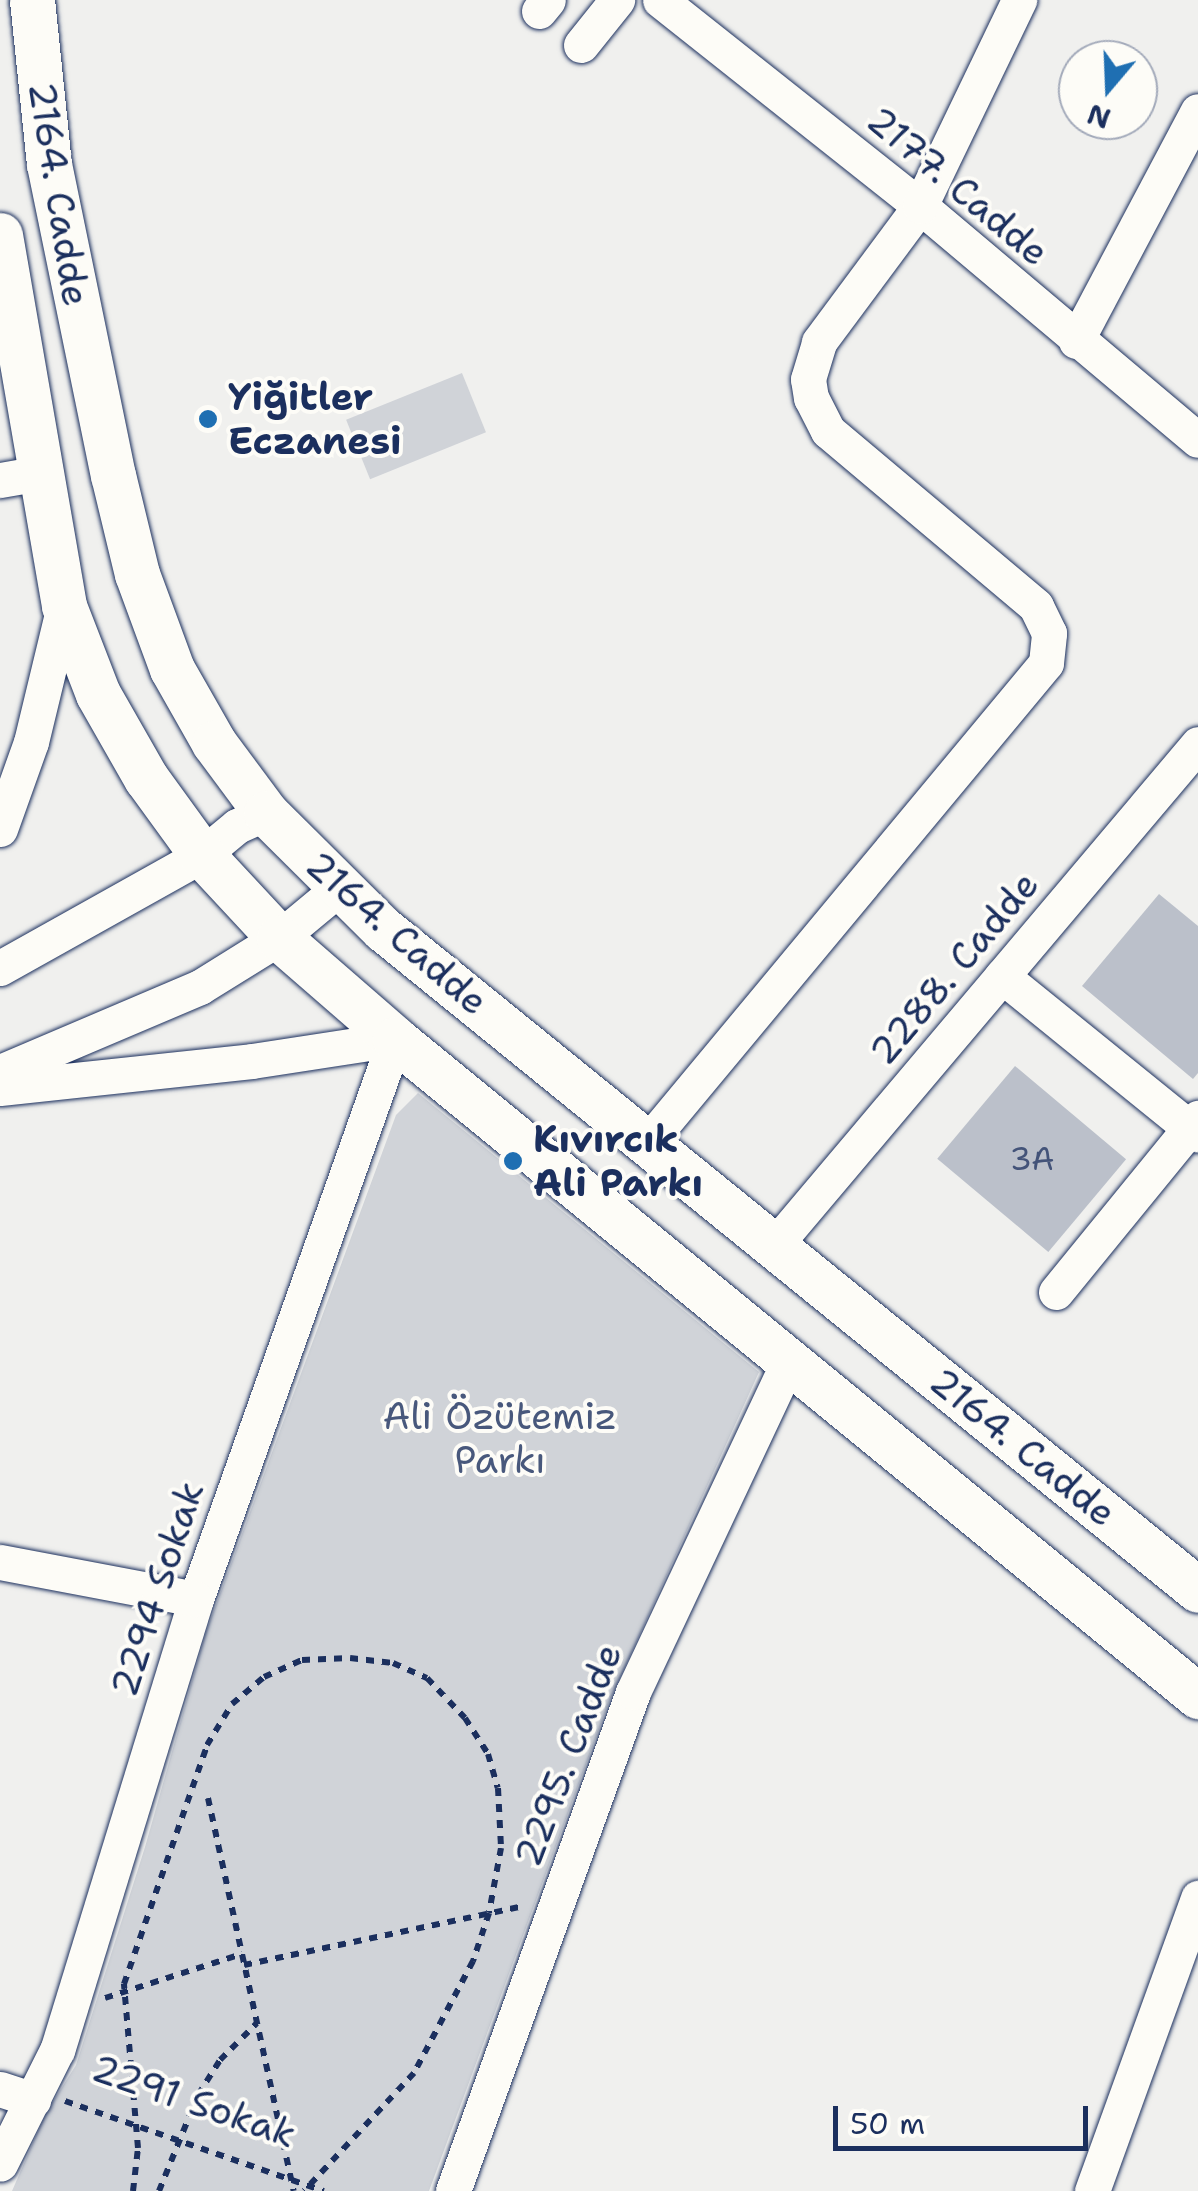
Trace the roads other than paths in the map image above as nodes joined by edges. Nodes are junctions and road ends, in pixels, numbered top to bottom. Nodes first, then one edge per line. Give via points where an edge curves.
1 (32, 0) edge
2 (617, 0) edge
3 (660, 0) edge
4 (1019, 0) edge
5 (580, 45) dead end
6 (1198, 111) edge
7 (920, 206) junction
8 (0, 235) edge
9 (1076, 341) junction
10 (1198, 440) edge
11 (20, 476) edge
12 (64, 606) junction
13 (1198, 744) edge
14 (266, 813) junction
15 (0, 828) edge
16 (202, 854) junction
17 (338, 889) junction
18 (279, 938) junction
19 (0, 968) edge
20 (1002, 976) junction
21 (395, 1039) junction
22 (0, 1072) edge
23 (0, 1088) edge
24 (1195, 1127) edge
25 (647, 1143) junction
26 (774, 1246) junction
27 (1056, 1292) dead end
28 (789, 1361) junction
29 (0, 1562) edge
30 (1198, 1590) edge
31 (196, 1599) junction
32 (1198, 1696) edge
33 (1198, 1898) edge
34 (23, 2093) edge
35 (0, 2164) edge
36 (454, 2191) edge
37 (1092, 2191) edge

1 - 14 main road, 2164. Cadde via 49,164 137,574 172,669 214,743
2 - 5 street
3 - 7 street, 2177. Cadde
4 - 7 street
6 - 9 street
7 - 9 street, 2177. Cadde
7 - 25 street via 819,342 810,398 828,431 1036,606 1048,633 1046,663
8 - 11 main road, 2164. Cadde
9 - 10 street, 2177. Cadde
11 - 12 main road, 2164. Cadde
12 - 15 street via 32,742
12 - 16 main road, 2164. Cadde via 98,694 146,778
13 - 20 street, 2288. Cadde
14 - 16 street via 236,826
14 - 17 main road, 2164. Cadde
16 - 18 main road, 2164. Cadde
16 - 19 street
17 - 18 street
17 - 25 main road, 2164. Cadde
18 - 21 main road, 2164. Cadde
18 - 22 street via 200,987
20 - 24 street
20 - 26 street, 2288. Cadde
21 - 23 street
21 - 28 main road, 2164. Cadde
21 - 31 street, 2294 Sokak
24 - 27 street
25 - 26 main road, 2164. Cadde
26 - 30 main road, 2164. Cadde
28 - 32 main road, 2164. Cadde
28 - 36 street, 2295. Cadde via 633,1692
29 - 31 street
31 - 34 street, 2294 Sokak via 57,2050
33 - 37 street
34 - 35 street, 2294 Sokak

